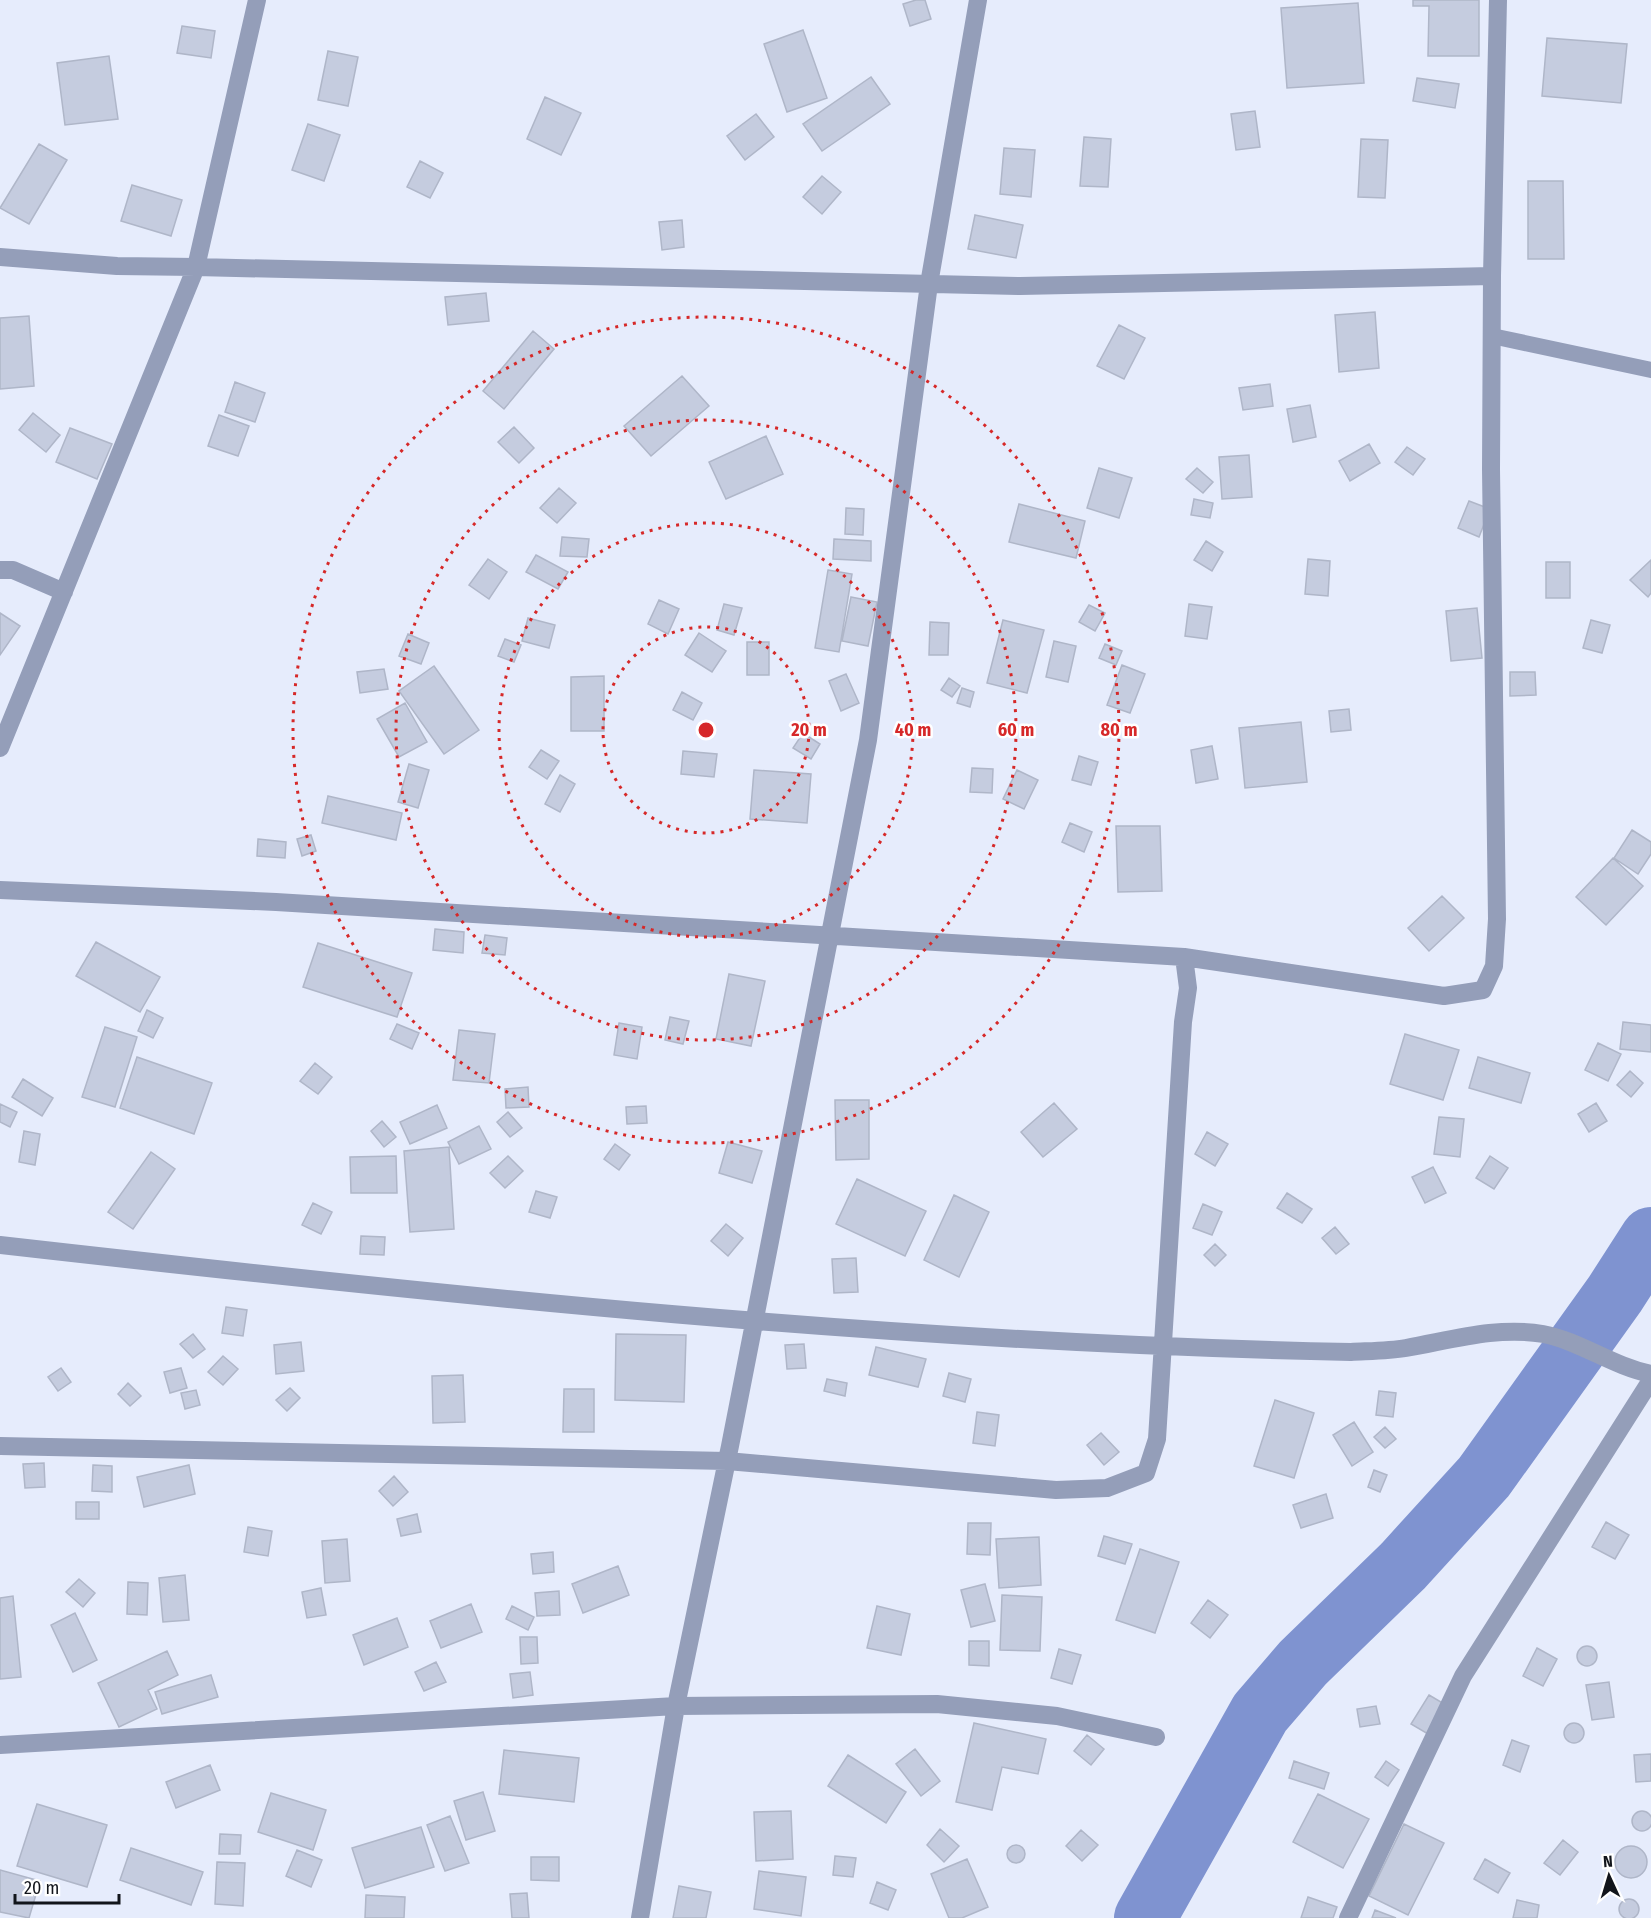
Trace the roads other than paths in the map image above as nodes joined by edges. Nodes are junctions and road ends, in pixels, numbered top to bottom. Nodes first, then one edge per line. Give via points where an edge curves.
1 (257, 0) edge
2 (978, 0) edge
3 (1498, 0) edge
4 (0, 257) edge
5 (196, 267) junction
6 (1492, 276) junction
7 (929, 284) junction
8 (1492, 336) junction
9 (1651, 370) edge
10 (0, 570) edge
11 (64, 592) junction
12 (0, 748) edge
13 (0, 890) edge
14 (830, 935) junction
15 (1184, 957) junction
16 (0, 1245) edge
17 (755, 1321) junction
18 (1162, 1346) junction
19 (1651, 1374) edge
20 (1651, 1380) edge
21 (0, 1446) edge
22 (727, 1461) junction
23 (676, 1706) junction
24 (1156, 1737) dead end
25 (0, 1745) edge
26 (640, 1918) edge
27 (1348, 1918) edge

1 - 5 street
2 - 7 street
3 - 6 street
4 - 5 street via 117,266
5 - 7 street
5 - 11 street
6 - 7 street via 1032,286
6 - 8 street
7 - 14 street via 868,740
8 - 9 lane
8 - 15 street via 1497,920 1494,966 1484,990 1444,996
10 - 11 street via 13,570
11 - 12 street
13 - 14 street
14 - 15 street
14 - 17 street
15 - 18 street via 1188,988
16 - 17 street via 349,1284
17 - 18 street via 899,1334
17 - 22 street
18 - 19 street via 1351,1352 1509,1332 1543,1334
18 - 22 street via 1157,1439 1146,1473 1107,1488 1056,1490
20 - 27 street via 1463,1676
21 - 22 street
22 - 23 street
23 - 24 street via 937,1704 1057,1716
23 - 25 street
23 - 26 street

